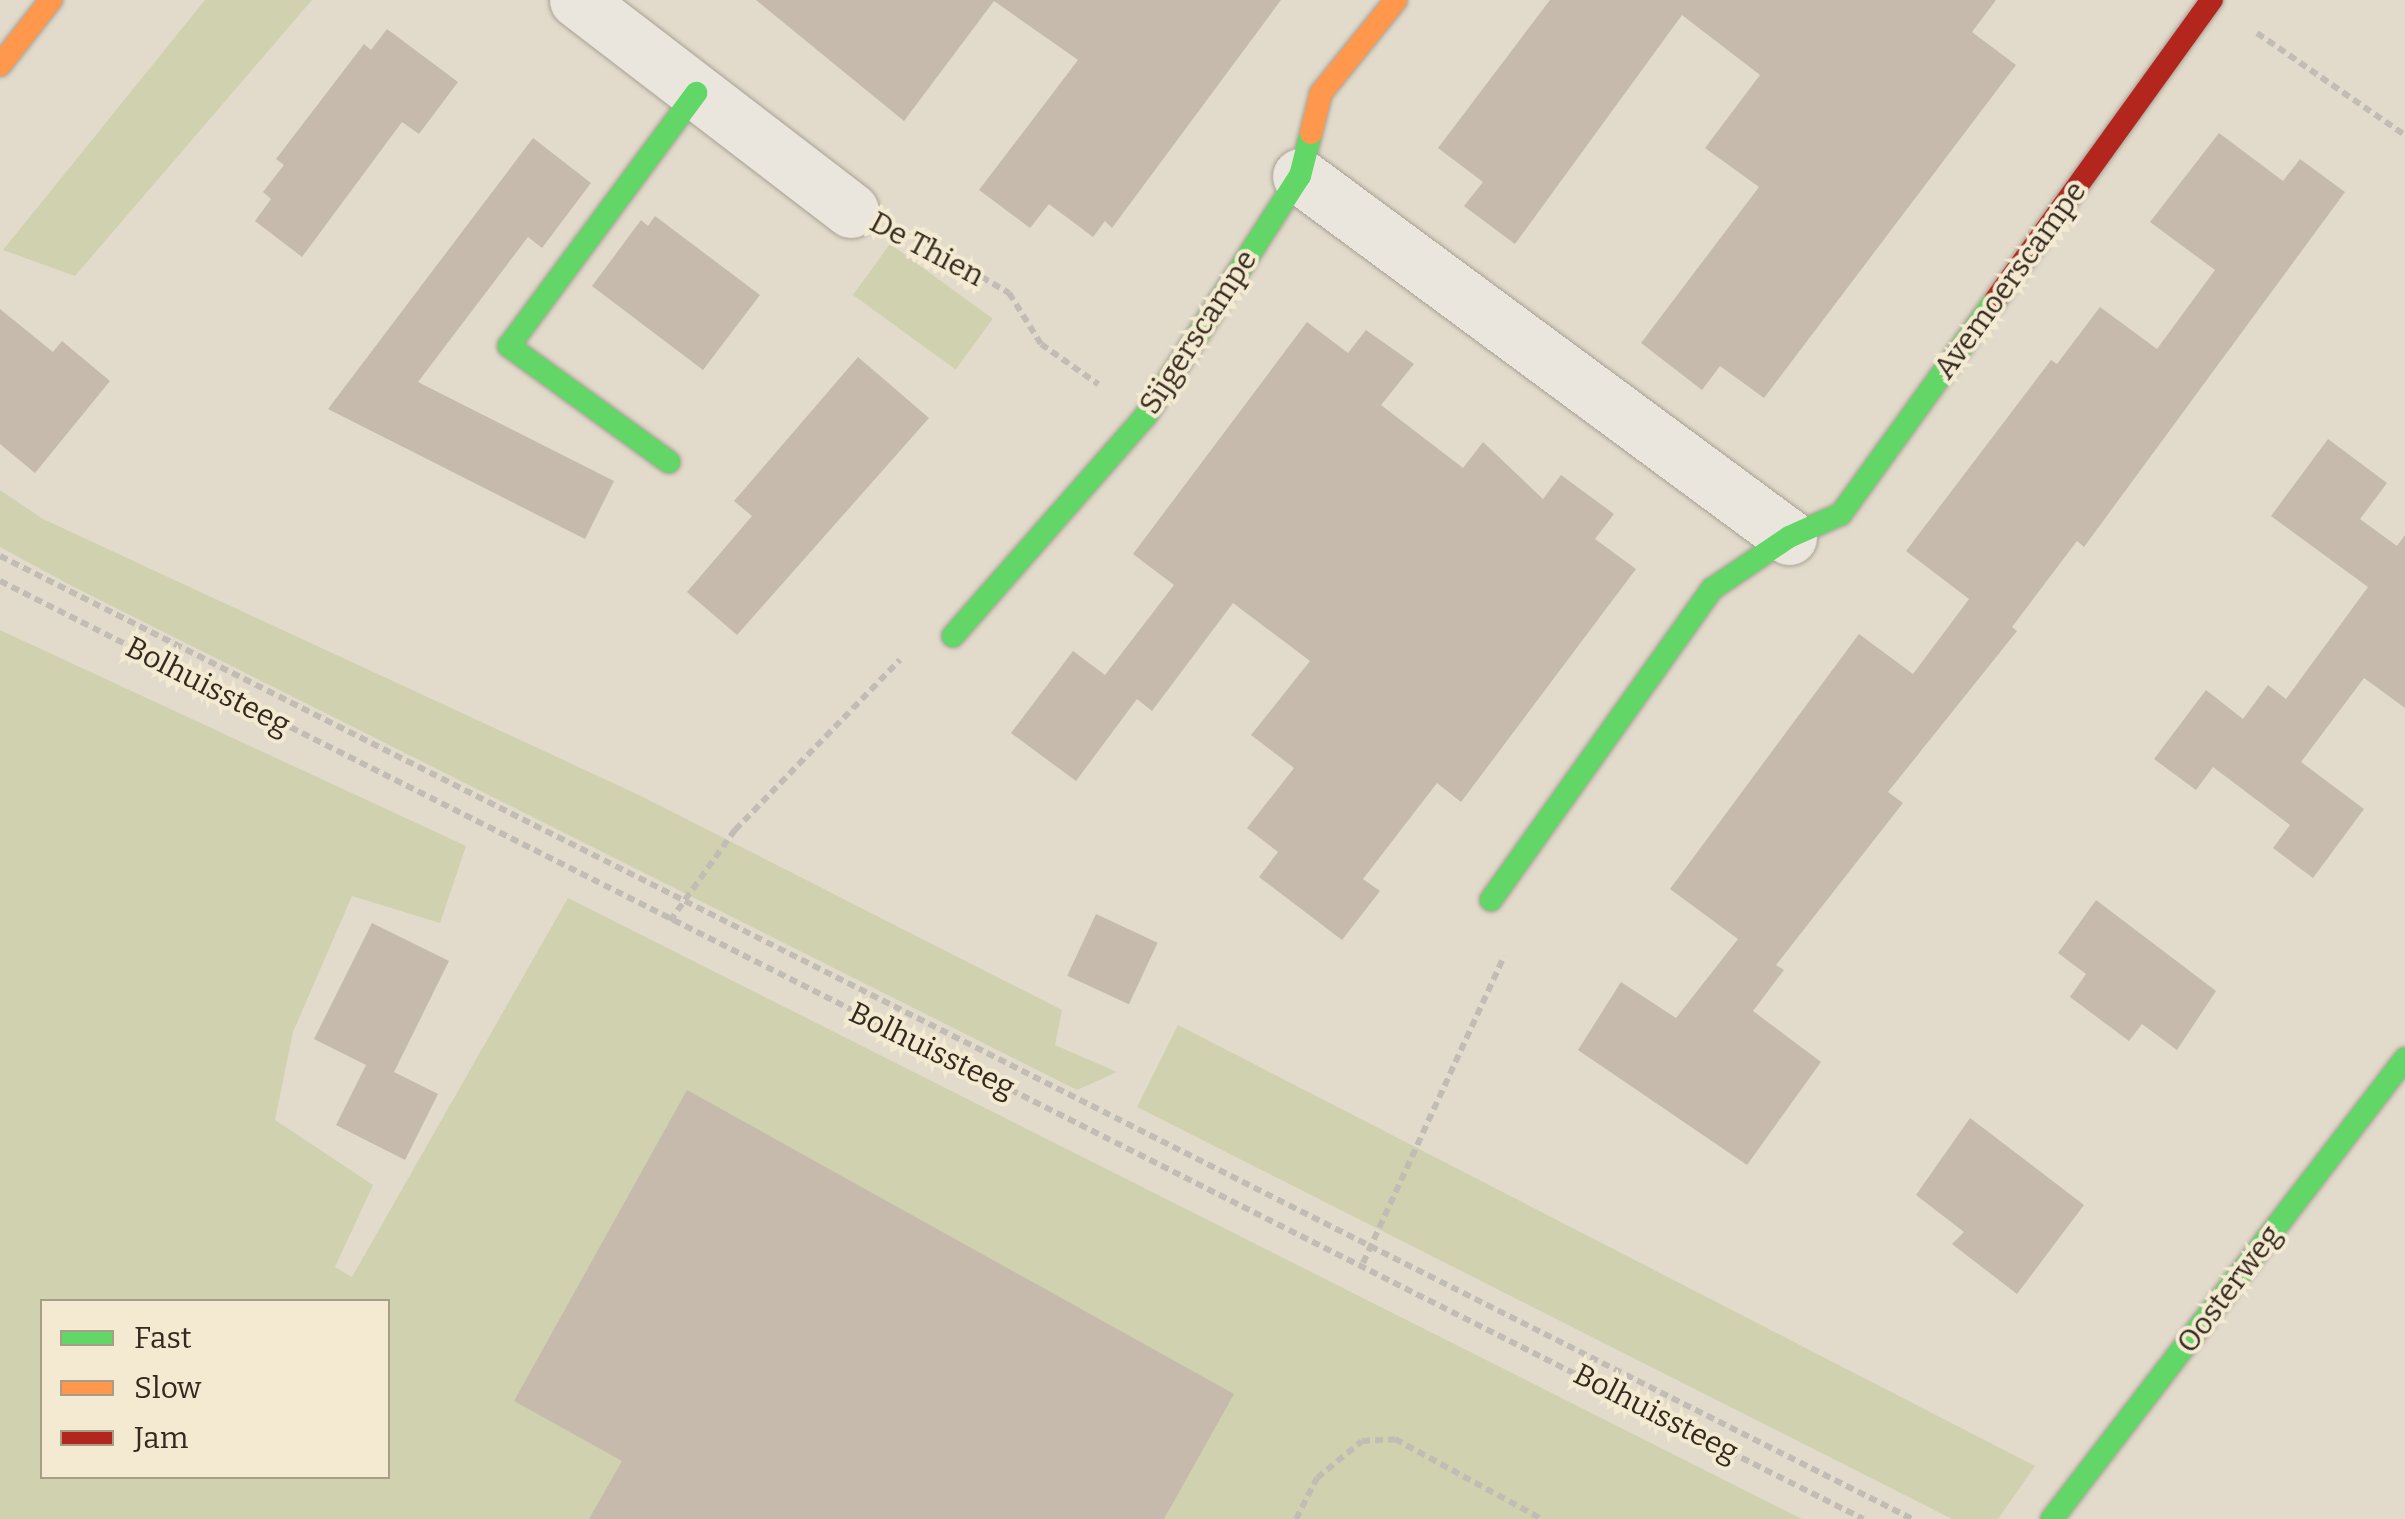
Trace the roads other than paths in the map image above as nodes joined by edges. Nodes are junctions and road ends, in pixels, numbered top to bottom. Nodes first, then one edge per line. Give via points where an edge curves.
1 (51, 0) edge
2 (577, 0) edge
3 (1396, 0) edge
4 (2212, 0) edge
5 (0, 65) edge
6 (696, 93) junction
7 (1300, 176) junction
8 (851, 210) road end
9 (669, 462) dead end
10 (1789, 537) junction
11 (953, 636) road end
12 (1492, 900) road end
13 (2405, 1058) edge
14 (2052, 1519) edge

1 - 5 street
2 - 6 street, De Thien
3 - 7 street, Sijgerscampe via 1320,93
4 - 10 street, Avemoerscampe via 1841,514
6 - 8 street, De Thien
6 - 9 street via 509,346
7 - 10 street
7 - 11 street, Sijgerscampe via 1145,417
10 - 12 street, Avemoerscampe via 1712,589
13 - 14 street, Oosterweg

